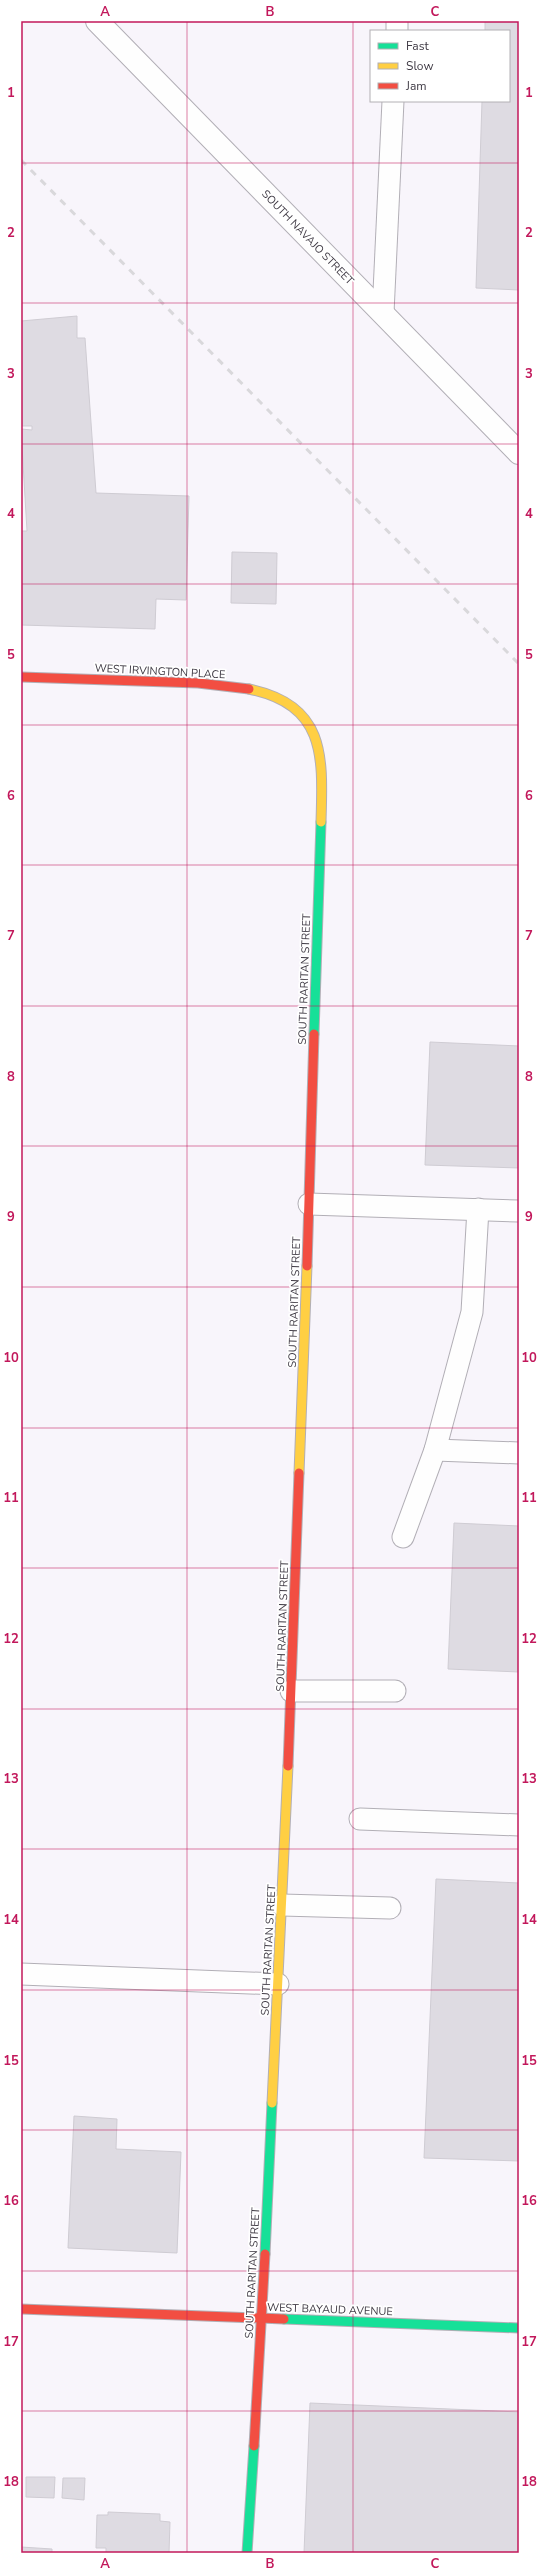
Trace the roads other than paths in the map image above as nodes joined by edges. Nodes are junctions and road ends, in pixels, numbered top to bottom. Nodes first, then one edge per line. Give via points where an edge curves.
1 (97, 21) edge
2 (393, 102) edge
3 (383, 313) junction
4 (519, 453) edge
5 (21, 677) edge
6 (295, 706) joint
7 (309, 1204) junction
8 (478, 1209) junction
9 (519, 1211) edge
10 (435, 1450) junction
11 (519, 1453) edge
12 (403, 1537) dead end
13 (395, 1691) dead end
14 (291, 1692) junction
15 (360, 1819) dead end
16 (519, 1825) edge
17 (282, 1905) junction
18 (390, 1908) dead end
19 (21, 1974) edge
20 (278, 1984) junction
21 (21, 2309) edge
22 (263, 2319) junction
23 (519, 2328) edge
24 (247, 2553) edge

1 - 3 street, SOUTH NAVAJO STREET
2 - 3 lane
3 - 4 street, SOUTH NAVAJO STREET
5 - 6 street, WEST IRVINGTON PLACE via 234,687 267,693
6 - 7 street, SOUTH RARITAN STREET via 307,721 316,741 322,790
7 - 8 lane
7 - 14 street, SOUTH RARITAN STREET
8 - 9 lane
8 - 10 lane via 472,1312
10 - 11 lane
10 - 12 lane
13 - 14 lane
14 - 17 street, SOUTH RARITAN STREET
15 - 16 lane
17 - 18 lane
17 - 20 street, SOUTH RARITAN STREET
19 - 20 lane
20 - 22 street, SOUTH RARITAN STREET
21 - 22 street, WEST BAYAUD AVENUE
22 - 23 street, WEST BAYAUD AVENUE
22 - 24 street, SOUTH RARITAN STREET

